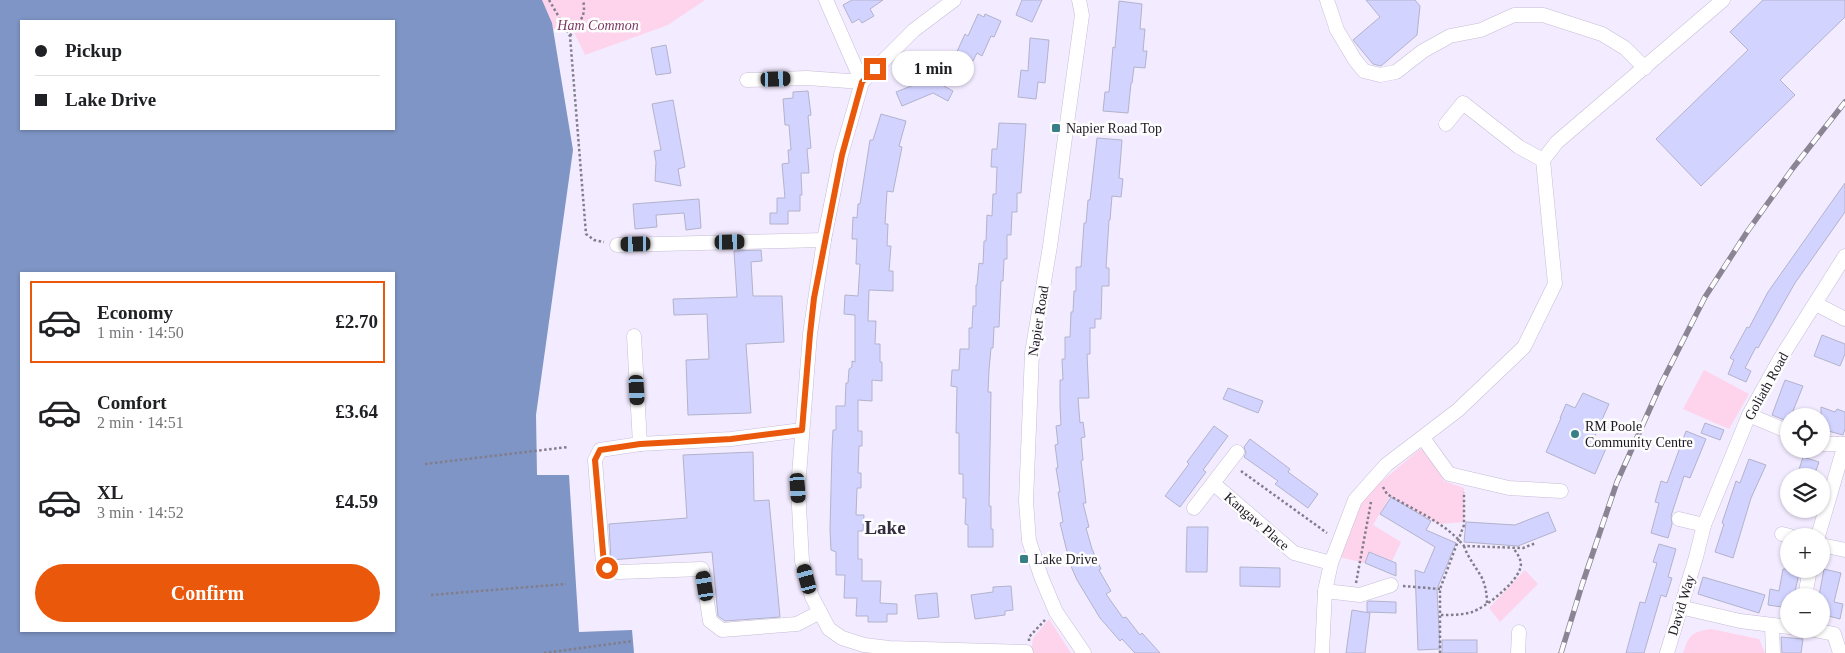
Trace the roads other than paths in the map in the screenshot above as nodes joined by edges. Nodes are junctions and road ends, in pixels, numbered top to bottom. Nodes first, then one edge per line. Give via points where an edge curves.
1 (826, 0) edge
2 (954, 0) edge
3 (1079, 0) edge
4 (1327, 0) edge
5 (1723, 0) edge
6 (1645, 68) junction
7 (747, 80) dead end
8 (862, 82) junction
9 (1446, 124) dead end
10 (1542, 160) junction
11 (824, 240) junction
12 (617, 245) road end
13 (1845, 256) edge
14 (1816, 304) junction
15 (1845, 319) edge
16 (634, 336) dead end
17 (1749, 415) junction
18 (1780, 428) edge
19 (802, 430) junction
20 (1423, 438) junction
21 (640, 444) junction
22 (1830, 444) edge
23 (1845, 444) edge
24 (1233, 457) road end
25 (1214, 484) junction
26 (1561, 491) dead end
27 (1194, 508) dead end
28 (1679, 519) dead end
29 (1704, 525) junction
30 (1820, 528) edge
31 (1830, 547) edge
32 (1845, 550) edge
33 (1696, 557) joint
34 (1331, 563) junction
35 (1391, 585) road end
36 (1325, 591) junction
37 (1680, 607) junction
38 (820, 612) junction
39 (1772, 626) junction
40 (1780, 626) edge
41 (1519, 632) dead end
42 (1830, 633) edge
43 (887, 650) edge
44 (990, 652) edge
45 (1026, 652) edge
46 (1084, 653) edge
47 (1322, 653) edge
48 (1518, 653) edge
49 (1667, 653) edge
50 (1773, 653) edge
51 (1840, 653) edge

1 - 8 street
2 - 8 street via 914,30
3 - 46 street, Napier Road via 1081,24 1032,353 1026,501 1030,541 1042,579 1056,612
4 - 6 street via 1338,30 1355,60 1364,71 1380,75 1396,72 1450,36 1481,30 1514,15 1543,15 1602,34 1625,48
5 - 6 street
6 - 10 street via 1557,142
7 - 8 street via 806,78
8 - 11 street
9 - 10 street via 1463,103 1519,147
10 - 20 street via 1555,284 1524,347 1458,410
11 - 12 street
11 - 19 street via 810,334
13 - 14 street, Goliath Road
14 - 15 street
14 - 17 street, Goliath Road
16 - 21 street
17 - 18 street
17 - 29 street, Goliath Road
19 - 21 street via 731,439
19 - 38 street via 798,488 802,561
20 - 26 street via 1449,474 1509,488
20 - 34 street via 1386,465 1355,500
21 - 38 street via 600,450 595,460 604,564 607,568 612,572 702,569 710,620 722,630 797,624
22 - 23 street
23 - 30 street
24 - 25 street, Kangaw Place
25 - 27 street, Kangaw Place
25 - 34 street, Kangaw Place via 1294,553
28 - 29 street
29 - 33 street, Goliath Road
31 - 32 street
33 - 37 street, David Way
34 - 36 street
35 - 36 street via 1360,595
36 - 47 street
37 - 39 street
37 - 49 street, David Way
38 - 43 street via 829,629 842,638
39 - 40 street
39 - 50 street
41 - 48 street
42 - 51 street via 1834,634
43 - 44 street
44 - 45 street

